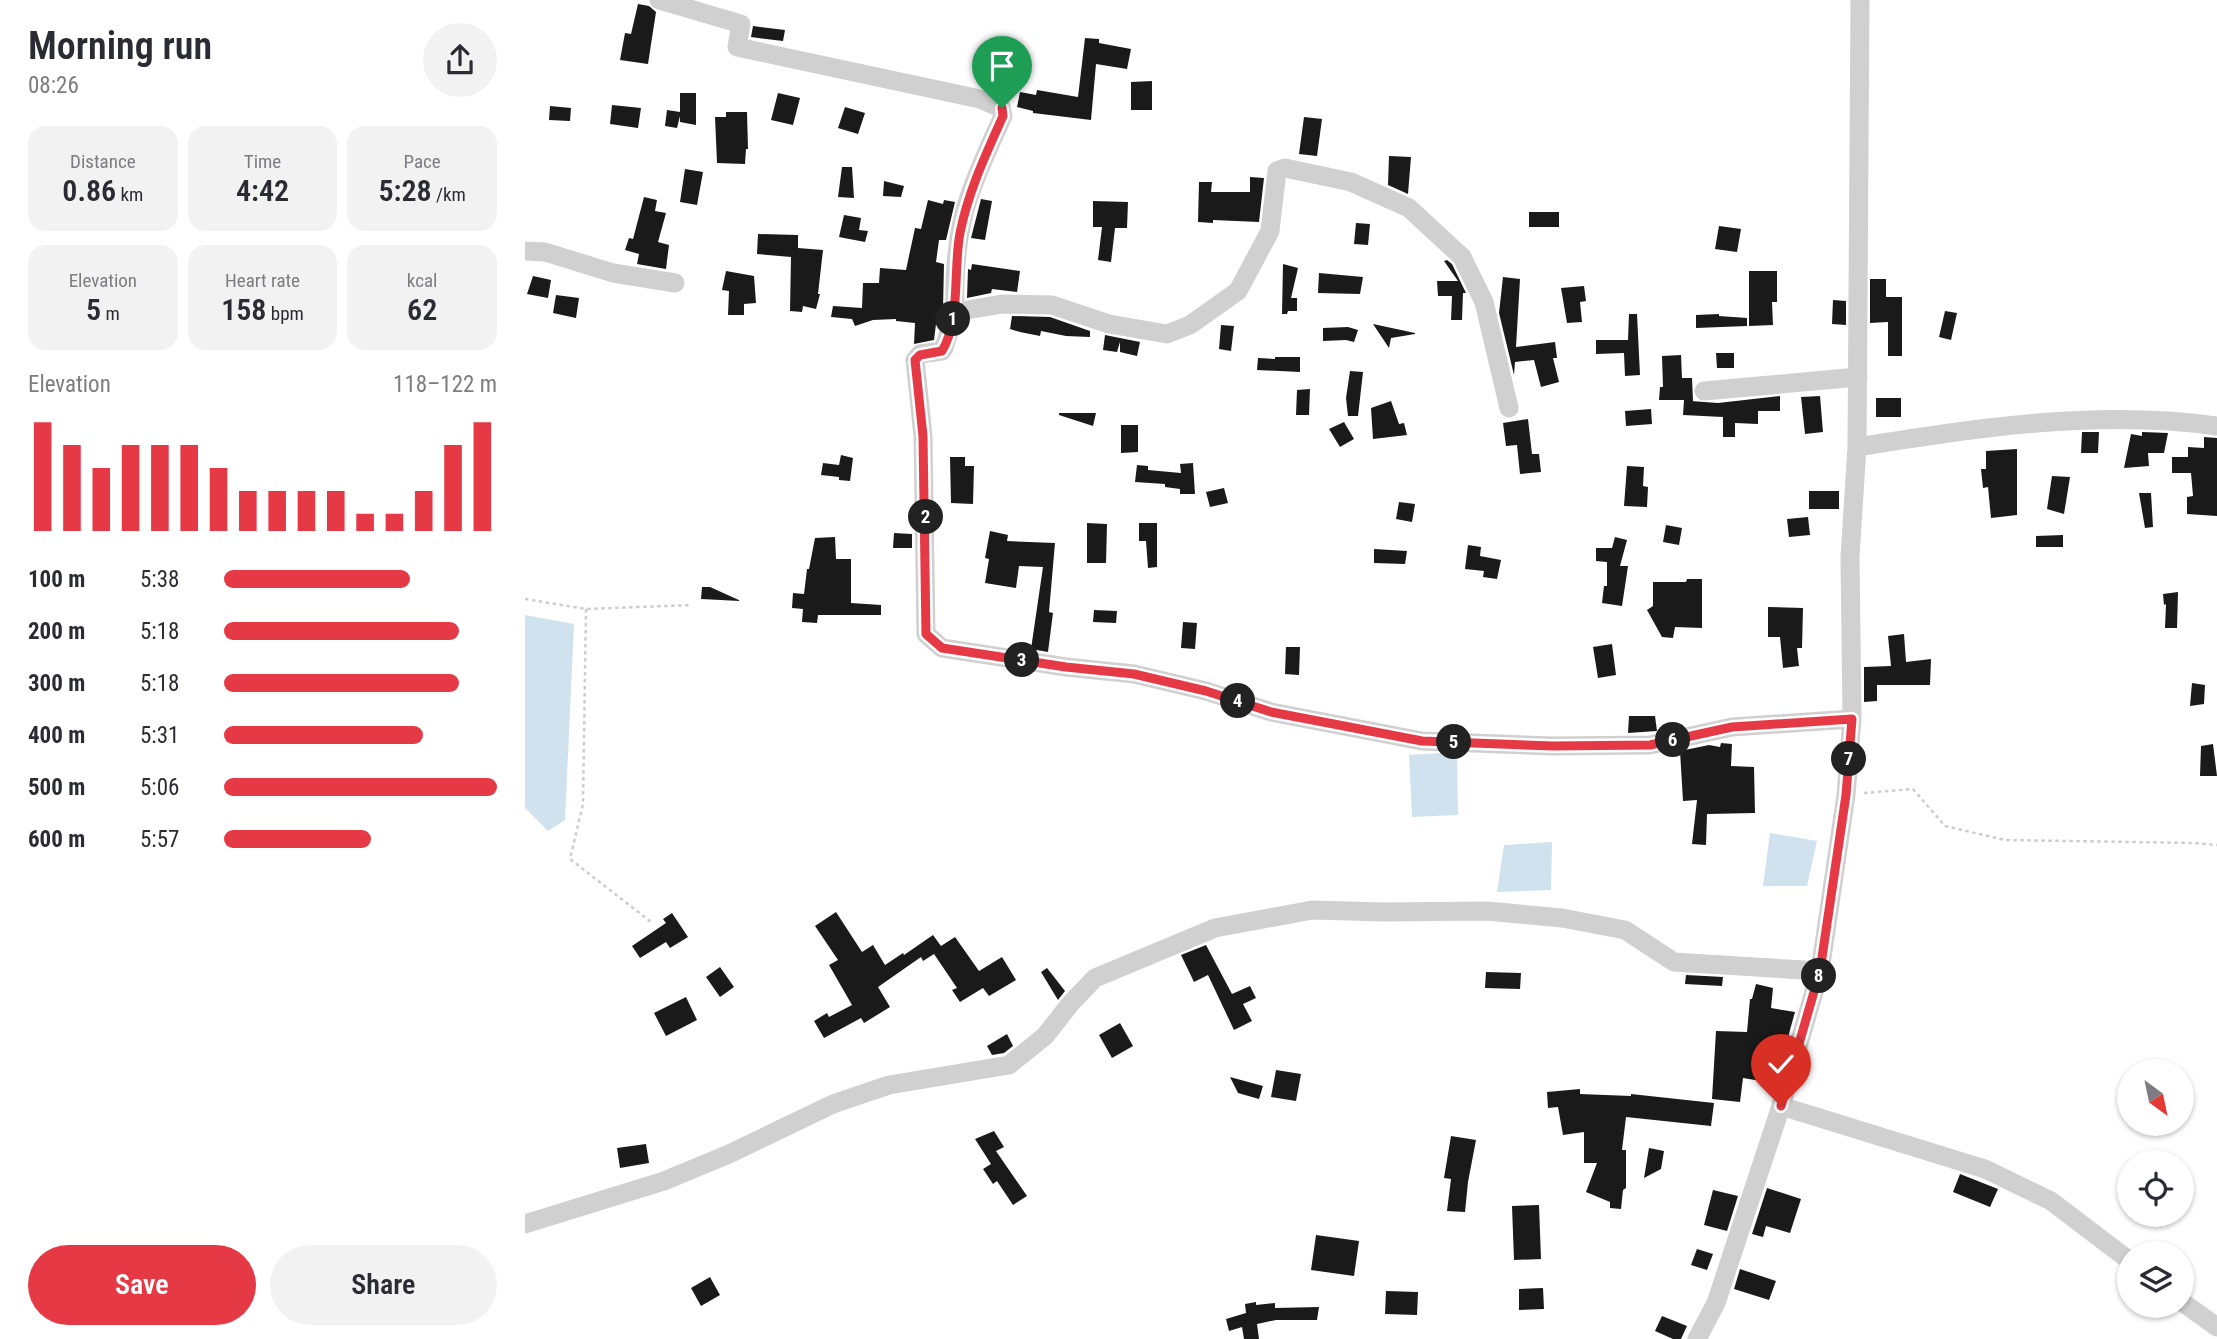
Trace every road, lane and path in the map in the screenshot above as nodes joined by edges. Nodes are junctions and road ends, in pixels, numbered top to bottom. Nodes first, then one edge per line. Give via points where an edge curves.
1 (659, 0) edge
2 (1860, 0) edge
3 (525, 251) edge
4 (675, 283) dead end
5 (955, 312) junction
6 (1858, 377) junction
7 (1704, 391) dead end
8 (1509, 408) dead end
9 (2217, 426) edge
10 (1857, 447) junction
11 (525, 599) edge
12 (692, 605) dead end
13 (586, 609) junction
14 (1852, 719) junction
15 (1846, 795) junction
16 (2217, 845) edge
17 (651, 922) dead end
18 (1820, 971) junction
19 (1781, 1106) junction
20 (525, 1224) edge
21 (2117, 1251) edge
22 (2194, 1311) edge
23 (2217, 1327) edge
24 (1697, 1339) edge

1 - 5 street via 741,24 737,47 979,99 1002,108 1003,116 968,199 959,235
2 - 6 street
3 - 4 street
5 - 8 street via 1002,304 1052,305 1109,324 1167,334 1190,325 1238,291 1271,231 1277,171 1285,168 1351,182 1409,208 1462,257 1483,302
5 - 14 street via 942,351 915,360 923,436 926,634 942,648 1134,674 1271,712 1422,741 1650,745 1732,727
6 - 7 street
6 - 10 street
9 - 10 street via 2173,420 2088,419 1968,429
10 - 14 street via 1850,557
11 - 13 path
12 - 13 path
13 - 17 path via 583,804 570,859
14 - 15 street
15 - 16 path via 1913,789 1945,826 2005,840
15 - 18 street
18 - 19 street
18 - 20 street via 1674,962 1625,930 1486,911 1312,911 1215,928 1095,978 1045,1036 1009,1065 867,1092 664,1181
19 - 21 street via 1985,1169 2051,1201
19 - 24 street via 1716,1303
22 - 23 street

